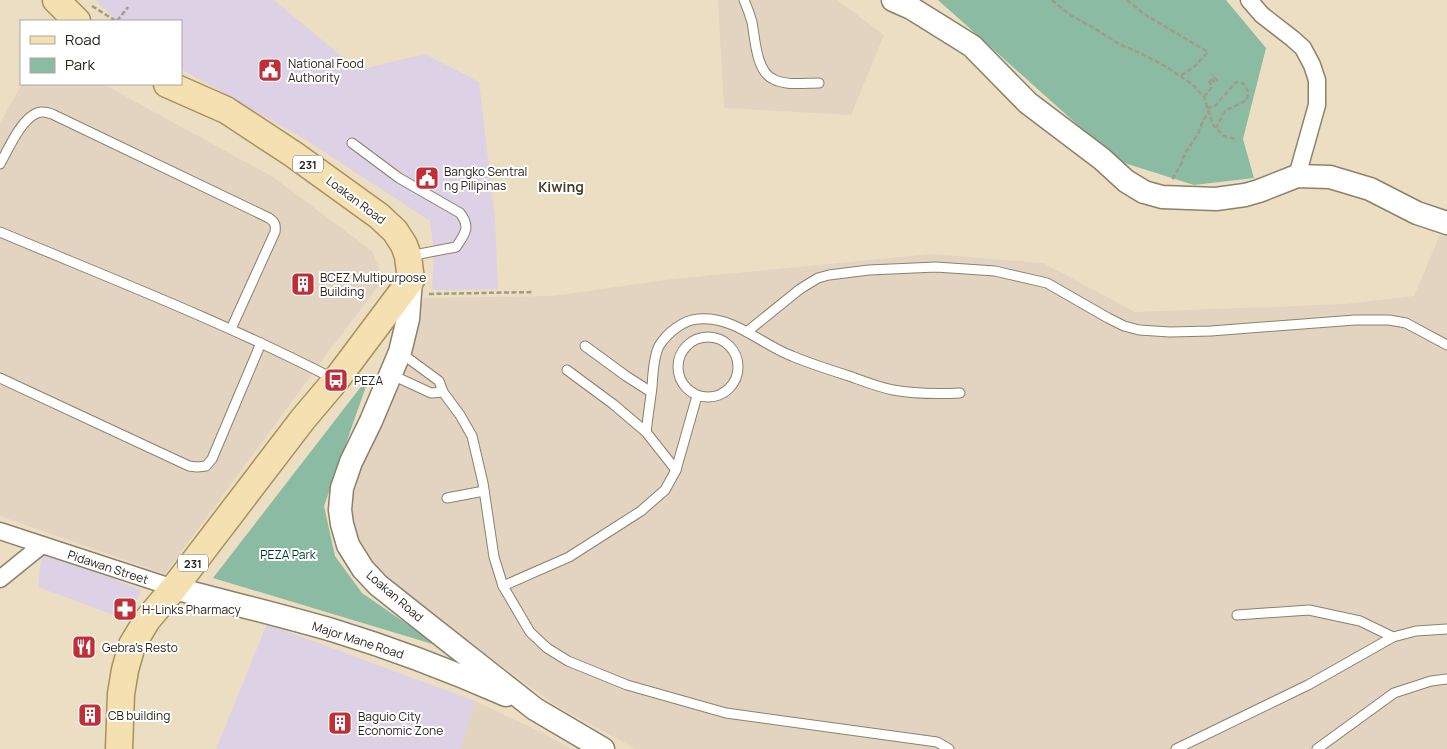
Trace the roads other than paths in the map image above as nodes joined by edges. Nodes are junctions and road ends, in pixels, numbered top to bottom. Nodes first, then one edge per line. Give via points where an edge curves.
1 (56, 0) edge
2 (744, 0) edge
3 (893, 0) edge
4 (1250, 0) edge
5 (82, 13) edge
6 (819, 83) dead end
7 (169, 85) edge
8 (352, 143) dead end
9 (0, 164) edge
10 (1297, 176) junction
11 (1447, 223) edge
12 (0, 232) edge
13 (410, 277) junction
14 (231, 329) junction
15 (748, 331) junction
16 (261, 343) junction
17 (1447, 345) edge
18 (585, 346) dead end
19 (400, 352) junction
20 (567, 370) dead end
21 (390, 374) junction
22 (0, 378) edge
23 (336, 380) junction
24 (443, 392) junction
25 (651, 392) junction
26 (960, 393) dead end
27 (697, 396) junction
28 (646, 432) junction
29 (676, 470) junction
30 (484, 491) junction
31 (448, 498) dead end
32 (0, 531) edge
33 (42, 545) junction
34 (0, 579) edge
35 (503, 586) junction
36 (174, 588) junction
37 (1237, 615) dead end
38 (1447, 628) edge
39 (1393, 637) junction
40 (1447, 679) edge
41 (535, 709) junction
42 (1188, 746) edge
43 (119, 749) edge
44 (603, 749) edge
45 (949, 749) edge
46 (1176, 749) edge
47 (1317, 749) edge

1 - 5 main road
2 - 6 lane via 766,74 786,83
3 - 10 main road via 972,46 1028,103 1144,192 1162,197 1245,195
4 - 10 street via 1262,15 1303,48 1317,80 1317,105
7 - 13 main road, Loakan Road / 231 via 226,110 379,216 404,245
8 - 13 lane via 399,178 460,213 466,220 465,233 456,247
9 - 14 lane via 20,128 36,113 45,112 274,221 275,232
10 - 11 main road via 1330,176 1370,189 1417,213
12 - 14 lane
13 - 19 main road, Loakan Road via 408,319
13 - 23 main road, 231
14 - 16 lane
15 - 17 lane via 818,278 869,270 936,267 995,271 1046,283 1108,318 1139,330 1211,331 1389,320 1406,323
15 - 25 lane via 712,320 697,319 680,325 659,347
15 - 26 lane via 790,356 892,390
16 - 22 lane via 212,459 206,466 189,466
16 - 23 lane
18 - 25 lane
19 - 21 main road, Loakan Road
19 - 24 lane via 439,381
20 - 28 lane
21 - 24 lane via 431,393
21 - 41 main road, Loakan Road via 350,462 342,488 340,510 348,544 363,569 378,585
23 - 36 main road, 231
24 - 30 lane via 472,436
25 - 28 lane
27 - 27 lane via 684,387 677,372 679,359 688,343 703,337 719,339 732,348 738,363 737,378 727,392 712,398
27 - 29 lane
28 - 29 lane
29 - 35 lane via 665,490 641,511 569,556
30 - 31 lane
30 - 35 lane via 494,556
32 - 33 street, Pidawan Street
33 - 34 street
33 - 36 street, Pidawan Street
35 - 45 lane via 530,632 547,648 568,661 627,685 726,713 937,742
36 - 41 main road, Major Mane Road via 334,631 453,672
36 - 43 main road, 231 via 147,620 132,645 121,694
37 - 39 lane via 1309,610 1360,621
38 - 39 lane
39 - 42 lane
40 - 47 lane via 1431,680 1394,693
41 - 44 main road, Loakan Road
42 - 46 lane

